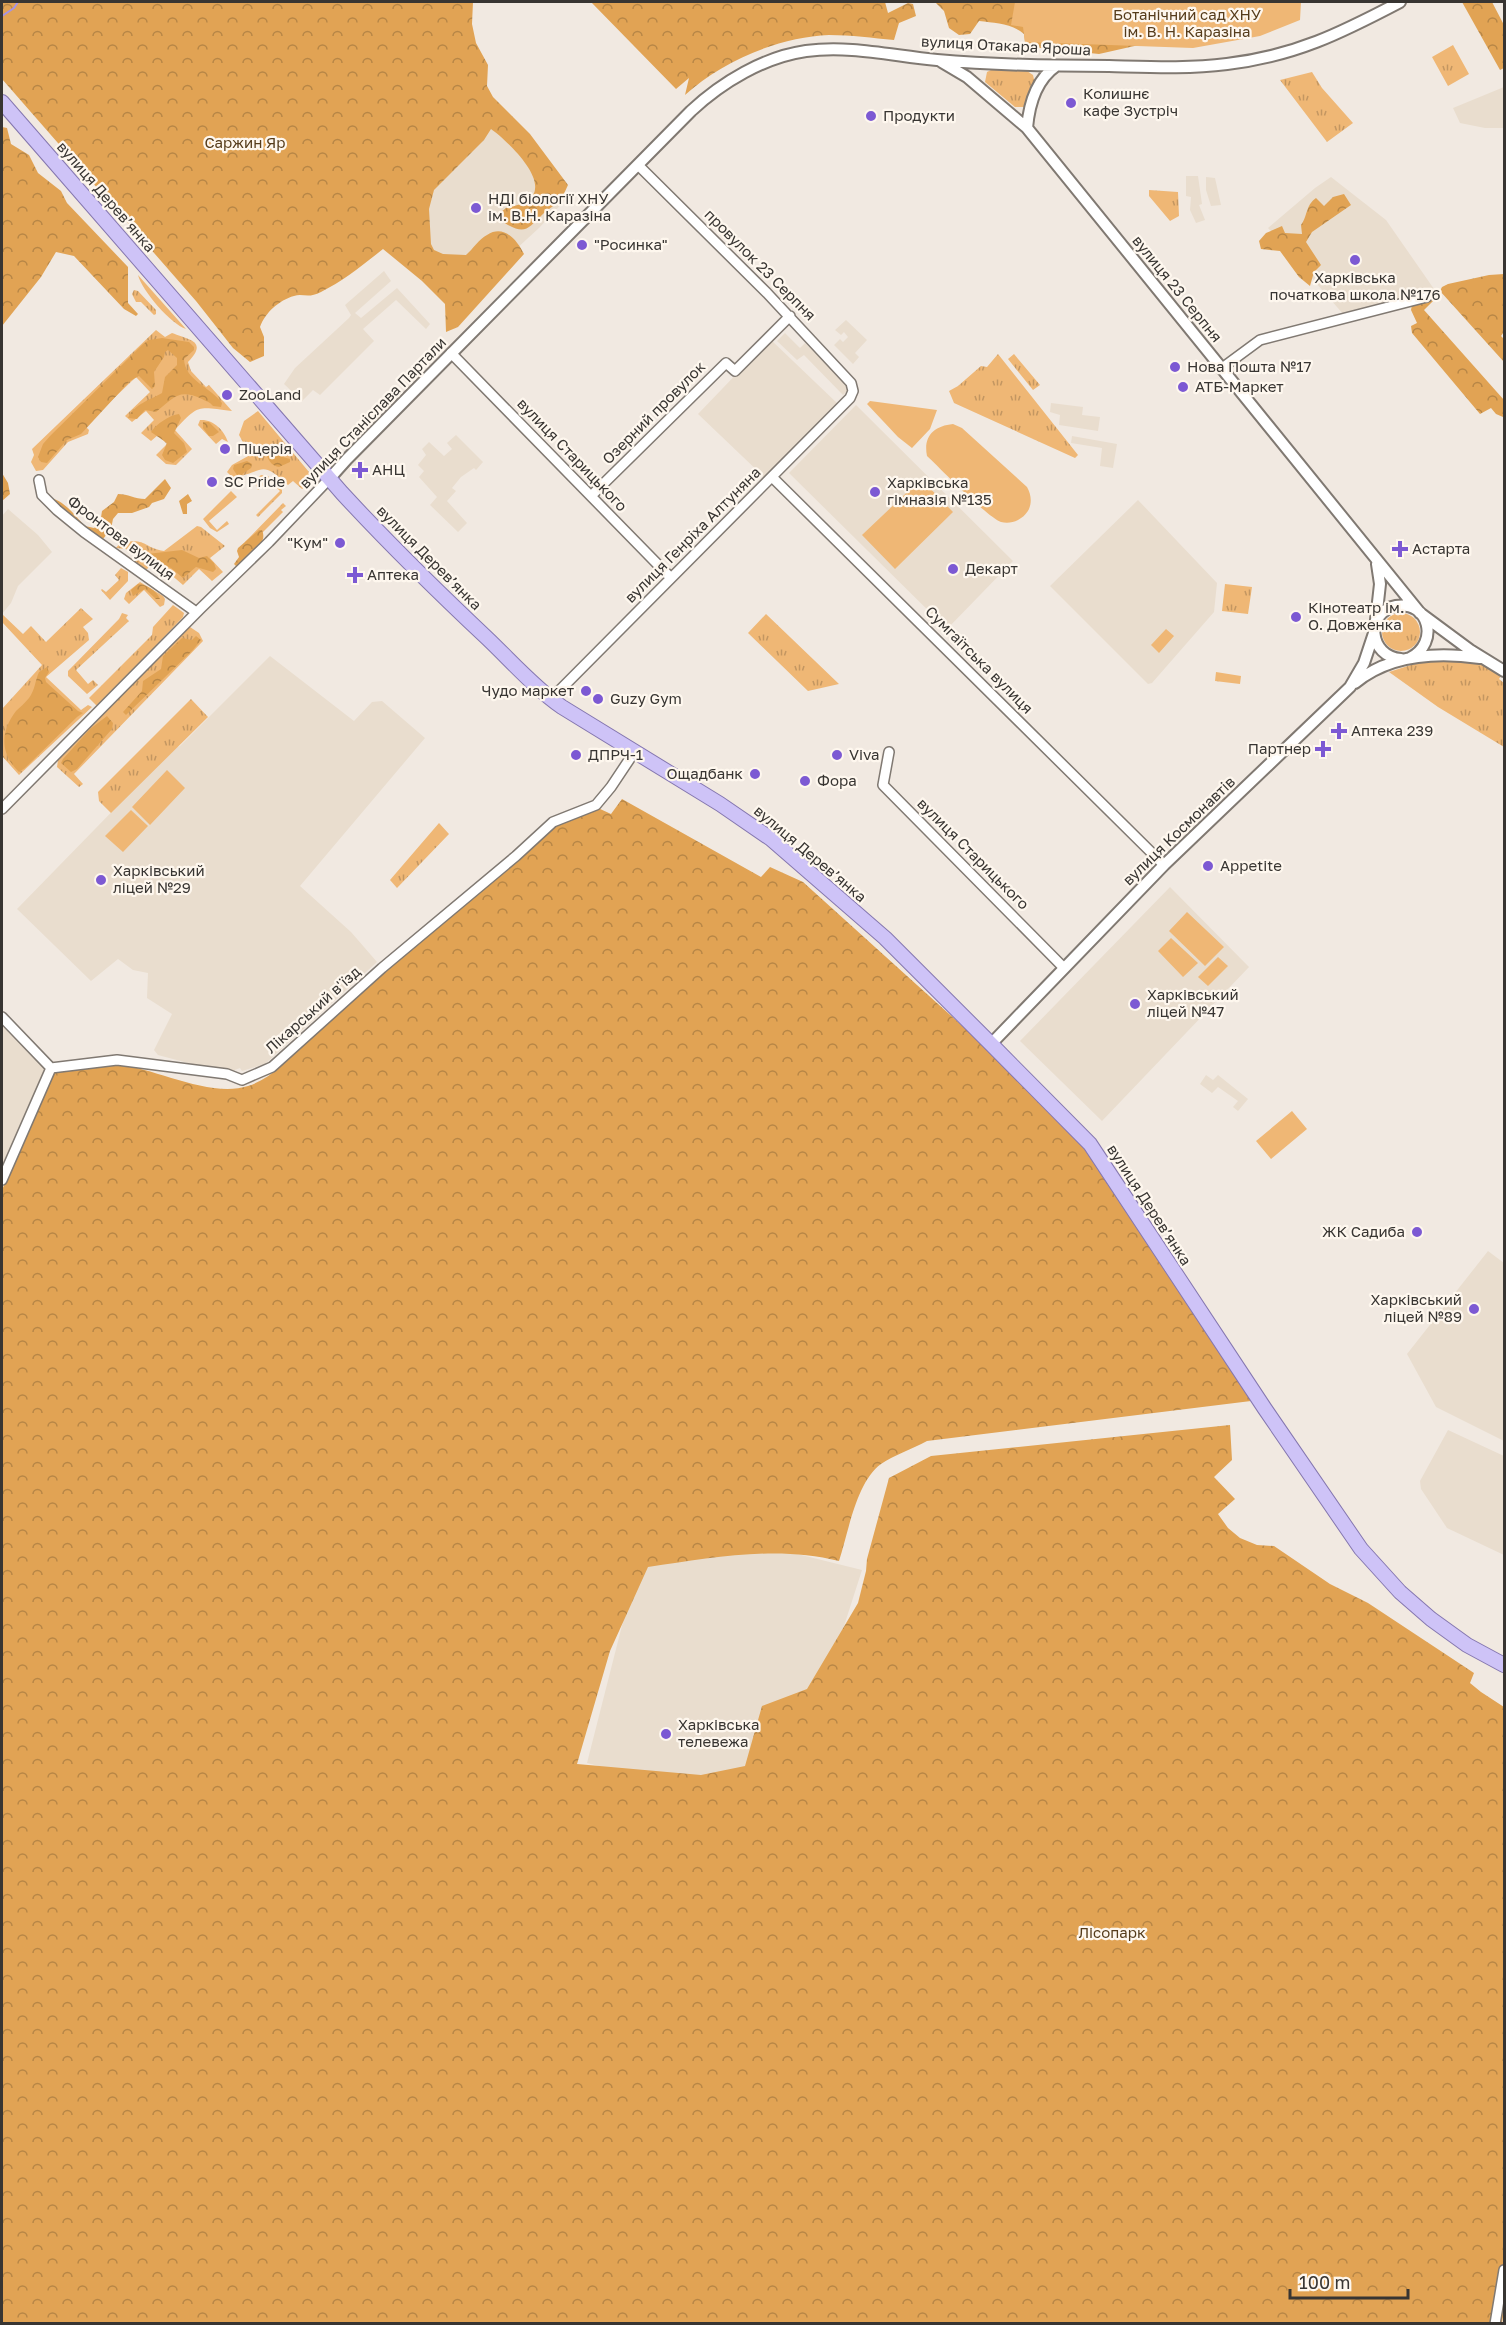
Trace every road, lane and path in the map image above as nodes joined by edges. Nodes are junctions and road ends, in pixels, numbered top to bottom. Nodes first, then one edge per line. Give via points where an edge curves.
1 (1400, 2) edge
2 (937, 60) junction
3 (1056, 66) junction
4 (2, 102) edge
5 (1027, 128) junction
6 (639, 166) junction
7 (1427, 297) dead end
8 (790, 316) junction
9 (451, 353) junction
10 (1222, 368) junction
11 (853, 391) joint
12 (772, 477) junction
13 (330, 478) junction
14 (39, 480) dead end
15 (591, 496) junction
16 (1377, 561) junction
17 (671, 578) junction
18 (196, 612) junction
19 (1420, 614) junction
20 (1375, 628) junction
21 (1406, 658) junction
22 (1484, 659) junction
23 (1504, 671) edge
24 (1350, 687) junction
25 (551, 699) junction
26 (635, 751) junction
27 (889, 752) dead end
28 (2, 809) edge
29 (1164, 866) junction
30 (1064, 968) junction
31 (2, 1017) edge
32 (991, 1044) junction
33 (51, 1068) junction
34 (2, 1179) edge
35 (1504, 1665) edge
36 (1504, 2270) edge
37 (1501, 2308) edge
38 (1494, 2324) edge

1 - 3 street, вулиця Отакара Яроша via 1333,37 1275,56 1188,67
2 - 3 street, вулиця Отакара Яроша
2 - 5 street, вулиця 23 Серпня via 967,77
2 - 6 street, вулиця Отакара Яроша via 833,49 779,57 710,93
3 - 5 street via 1041,81 1030,106
4 - 13 main road, вулиця Дерев’янка
5 - 10 street, вулиця 23 Серпня
6 - 8 street, провулок 23 Серпня
6 - 9 street, вулиця Станіслава Партали
7 - 10 street via 1260,339
8 - 11 street, провулок 23 Серпня via 851,383
8 - 15 street, Озерний провулок via 735,371 726,363
9 - 13 street, вулиця Станіслава Партали
9 - 15 street, вулиця Старицького
10 - 16 street, вулиця 23 Серпня
11 - 12 street, вулиця Генріха Алтуняна
12 - 17 street, вулиця Генріха Алтуняна
12 - 29 street, Сумгаїтська вулиця
13 - 18 street, вулиця Станіслава Партали
13 - 25 main road, вулиця Дерев’янка via 391,546
14 - 18 street, Фронтова вулиця via 42,495 57,510
15 - 17 street, вулиця Старицького
16 - 19 street, вулиця 23 Серпня
16 - 20 street, вулиця Космонавтів via 1380,584
17 - 25 street, вулиця Генріха Алтуняна
18 - 28 street, вулиця Станіслава Партали
19 - 20 street, вулиця 23 Серпня via 1410,607 1393,607 1383,613
19 - 21 street, вулиця 23 Серпня via 1427,624 1427,641 1420,651
19 - 22 street, вулиця 23 Серпня
20 - 21 street via 1381,650 1388,656
20 - 24 street, вулиця Космонавтів via 1364,663
21 - 22 street, вулиця 23 Серпня via 1454,655
21 - 24 street, вулиця 23 Серпня via 1371,672
22 - 23 street, вулиця 23 Серпня
24 - 29 street, вулиця Космонавтів
25 - 26 main road, вулиця Дерев’янка
26 - 32 main road, вулиця Дерев’янка via 771,839 885,939
26 - 33 street, Лікарський в'їзд via 596,805 553,822 272,1067 242,1080 227,1074 117,1060
27 - 30 street, вулиця Старицького via 883,785
29 - 30 street, вулиця Космонавтів
30 - 32 street, вулиця Космонавтів
31 - 33 street
32 - 35 main road, вулиця Дерев’янка via 1090,1144 1361,1549 1431,1619
33 - 34 street
36 - 37 street
37 - 38 street

